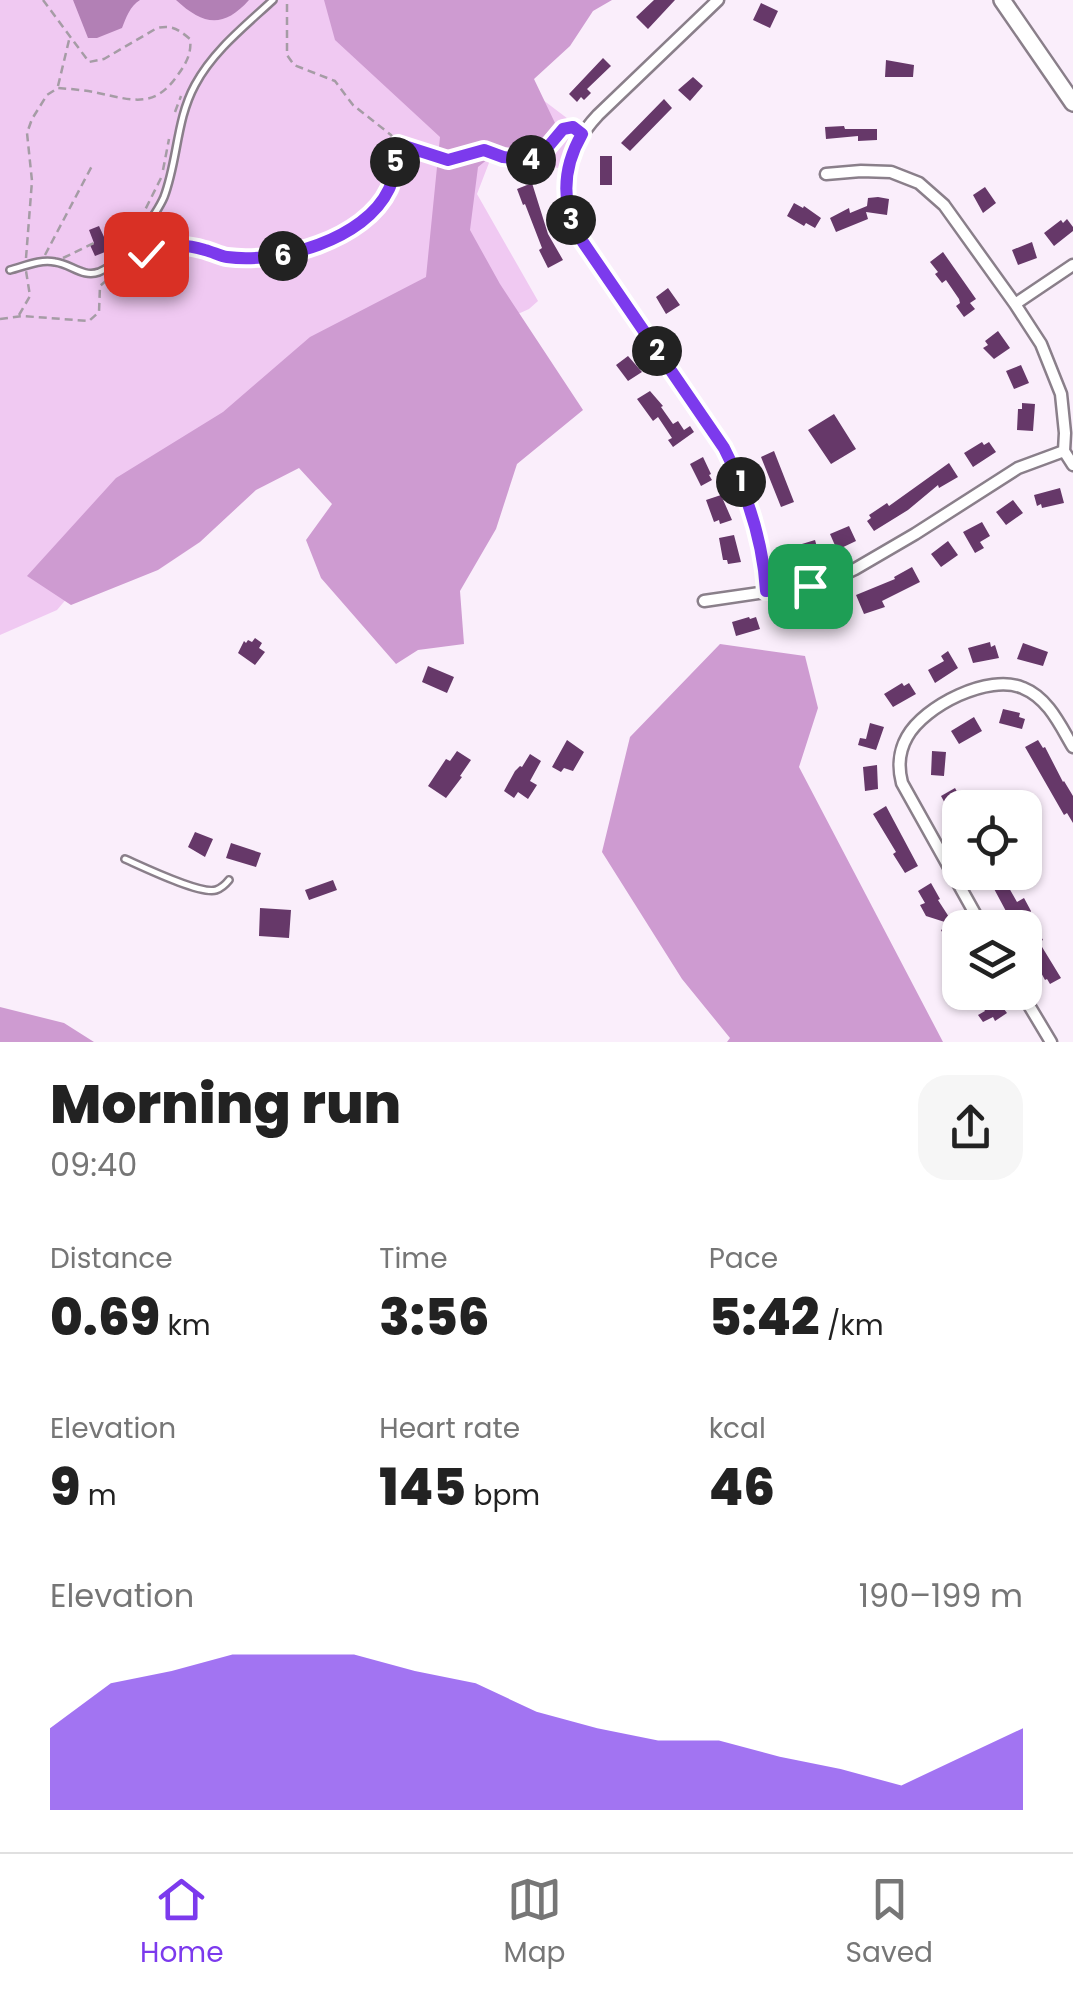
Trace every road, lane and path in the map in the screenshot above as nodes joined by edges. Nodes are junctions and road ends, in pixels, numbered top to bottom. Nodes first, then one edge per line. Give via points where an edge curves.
1 (43, 0) edge
2 (273, 0) edge
3 (287, 0) edge
4 (718, 0) edge
5 (1002, 0) edge
6 (70, 34) junction
7 (58, 88) junction
8 (1073, 103) edge
9 (582, 134) junction
10 (398, 144) junction
11 (94, 164) dead end
12 (826, 174) dead end
13 (94, 243) dead end
14 (42, 261) junction
15 (58, 262) junction
16 (1073, 265) edge
17 (26, 266) junction
18 (10, 270) dead end
19 (1016, 304) junction
20 (18, 316) junction
21 (0, 319) edge
22 (1064, 451) junction
23 (1073, 465) edge
24 (766, 591) junction
25 (704, 601) dead end
26 (1073, 747) edge
27 (125, 859) dead end
28 (229, 880) dead end
29 (973, 910) edge
30 (1031, 1010) edge
31 (1050, 1042) edge

1 - 6 path
2 - 15 lane via 196,82 164,197 130,248 98,272
3 - 10 path via 286,55 294,65 335,81
4 - 9 street
5 - 8 main road
6 - 7 path
6 - 7 path via 88,62 166,26 190,39 191,50 172,83 145,100
7 - 17 path via 47,95 27,133 32,180
9 - 10 path via 563,129 533,160 484,150 448,160
9 - 24 street via 566,178 570,218 724,448 754,520
10 - 20 path via 389,188 377,207 333,238 285,256 226,257 168,246 100,286 99,312 89,322
11 - 14 path
12 - 19 street via 884,170 928,188
13 - 15 path
14 - 15 lane
14 - 17 lane
16 - 19 street
17 - 18 lane
17 - 20 path via 30,296
19 - 22 street via 1057,382
20 - 21 path
22 - 23 street
22 - 24 street via 1018,468 855,569 810,586
24 - 25 street
26 - 29 street via 1042,700 1011,684 957,696 904,742 902,783
27 - 28 lane via 212,892
30 - 31 street

